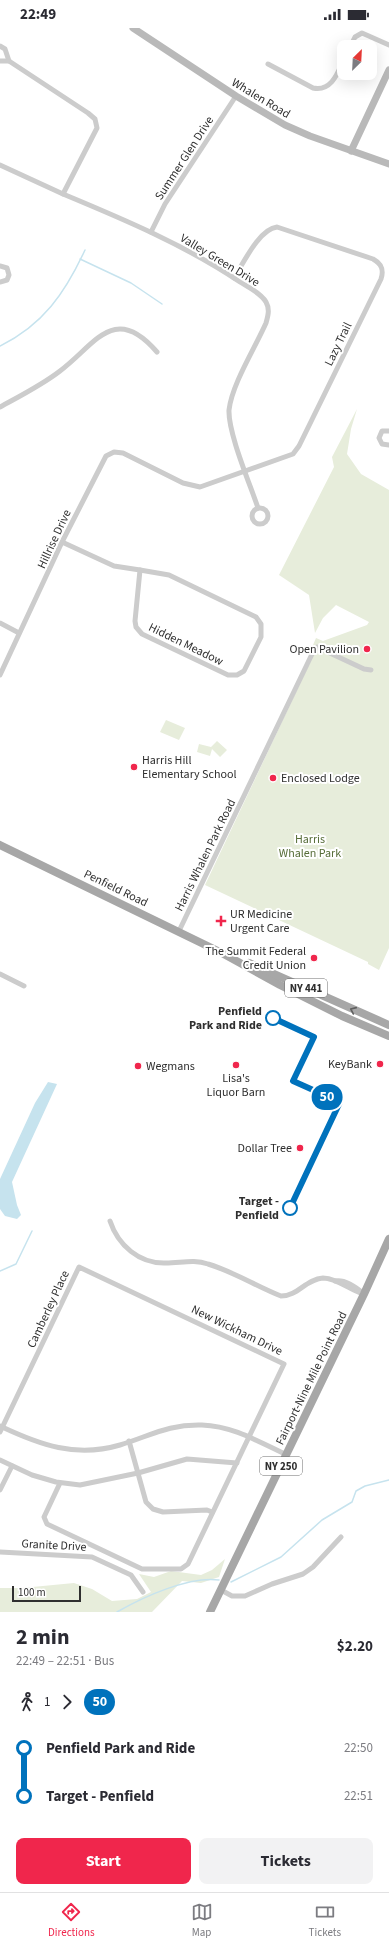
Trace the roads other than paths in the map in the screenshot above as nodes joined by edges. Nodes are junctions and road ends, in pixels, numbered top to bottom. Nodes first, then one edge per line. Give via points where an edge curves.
1 (134, 28) edge
2 (354, 40) edge
3 (389, 45) edge
4 (0, 46) edge
5 (9, 61) junction
6 (0, 62) edge
7 (268, 64) dead end
8 (389, 70) edge
9 (337, 74) edge
10 (236, 96) junction
11 (351, 150) junction
12 (389, 164) edge
13 (0, 165) edge
14 (62, 194) junction
15 (151, 232) junction
16 (0, 266) edge
17 (234, 278) junction
18 (0, 282) edge
19 (157, 352) dead end
20 (0, 407) edge
21 (389, 430) edge
22 (389, 445) edge
23 (151, 466) joint
24 (246, 472) junction
25 (258, 508) dead end
26 (62, 542) junction
27 (140, 570) junction
28 (0, 623) edge
29 (19, 633) junction
30 (371, 670) dead end
31 (0, 675) edge
32 (0, 844) edge
33 (178, 931) junction
34 (222, 953) junction
35 (0, 974) edge
36 (24, 986) dead end
37 (389, 1025) edge
38 (389, 1036) edge
39 (110, 1220) dead end
40 (389, 1239) edge
41 (364, 1294) junction
42 (152, 1300) joint
43 (1, 1428) edge
44 (250, 1436) junction
45 (129, 1442) junction
46 (287, 1455) junction
47 (0, 1460) edge
48 (237, 1463) junction
49 (12, 1466) junction
50 (138, 1473) junction
51 (60, 1483) junction
52 (0, 1490) edge
53 (212, 1512) junction
54 (341, 1537) dead end
55 (0, 1552) edge
56 (221, 1590) junction
57 (143, 1592) dead end
58 (210, 1612) edge

1 - 10 street, Whalen Road
2 - 3 street via 362,33
4 - 5 street via 5,49
5 - 6 street
5 - 14 street via 88,113 97,123 96,132
7 - 9 street via 313,88 329,85
8 - 11 street
10 - 11 street, Whalen Road via 295,130
10 - 15 street, Summer Glen Drive via 165,204
11 - 12 street, Whalen Road
13 - 14 street, Valley Green Drive
14 - 15 street, Valley Green Drive
15 - 17 street, Valley Green Drive
16 - 18 street via 9,272 7,280
17 - 24 street, Valley Green Drive via 262,298 268,307 266,323 235,390 229,411 232,431
17 - 24 street, Lazy Trail via 261,236 269,229 277,227 373,259 380,264 382,271 381,279 296,452
19 - 20 street via 148,341 136,334 121,330 104,332 57,374
21 - 22 street via 382,431 379,438 382,444
23 - 24 street, Lazy Trail via 183,483 200,487
23 - 26 street, Hillrise Drive via 118,452 106,456
24 - 25 street
26 - 27 street, Hidden Meadow via 114,566
26 - 29 street, Hillrise Drive
27 - 27 street, Hidden Meadow via 168,575 256,617 261,624 262,632 244,671 237,675 228,675 142,634 135,622
28 - 29 street
29 - 31 street, Hillrise Drive
30 - 33 street, Harris Whalen Park Road via 317,646
32 - 33 main road, Penfield Road / NY 441
33 - 34 main road, Penfield Road / NY 441
37 -> 34 main road, Penfield Road / NY 441
34 - 38 main road, Penfield Road / NY 441 via 342,1016
35 - 36 street
39 - 41 street via 118,1240 142,1259 166,1263 194,1261 209,1264 281,1296 292,1295 314,1280 326,1278
40 - 41 main road, Fairport-Nine Mile Point Road / NY 250
41 - 46 main road, Fairport-Nine Mile Point Road / NY 250
42 - 43 street, Camberley Place via 79,1267
42 - 44 street, New Wickham Drive via 284,1364
43 - 45 street via 43,1445 72,1450 107,1448
44 - 45 street via 221,1427 190,1425 158,1430
44 - 46 street
44 - 48 street, New Wickham Drive
45 - 50 street
46 - 56 main road, Fairport-Nine Mile Point Road / NY 250
47 - 49 street
48 - 50 street via 186,1459
48 - 53 street, New Wickham Drive
49 - 51 street via 32,1476
49 - 52 street
50 - 51 street via 80,1485
50 - 53 street via 146,1502 154,1509 163,1512
51 - 53 street, New Wickham Drive via 44,1517 47,1524 142,1568 181,1569 188,1564
54 - 56 street via 303,1574 245,1596 232,1596
55 - 57 street, Granite Drive via 92,1557 131,1575
56 - 58 main road, Fairport-Nine Mile Point Road / NY 250

